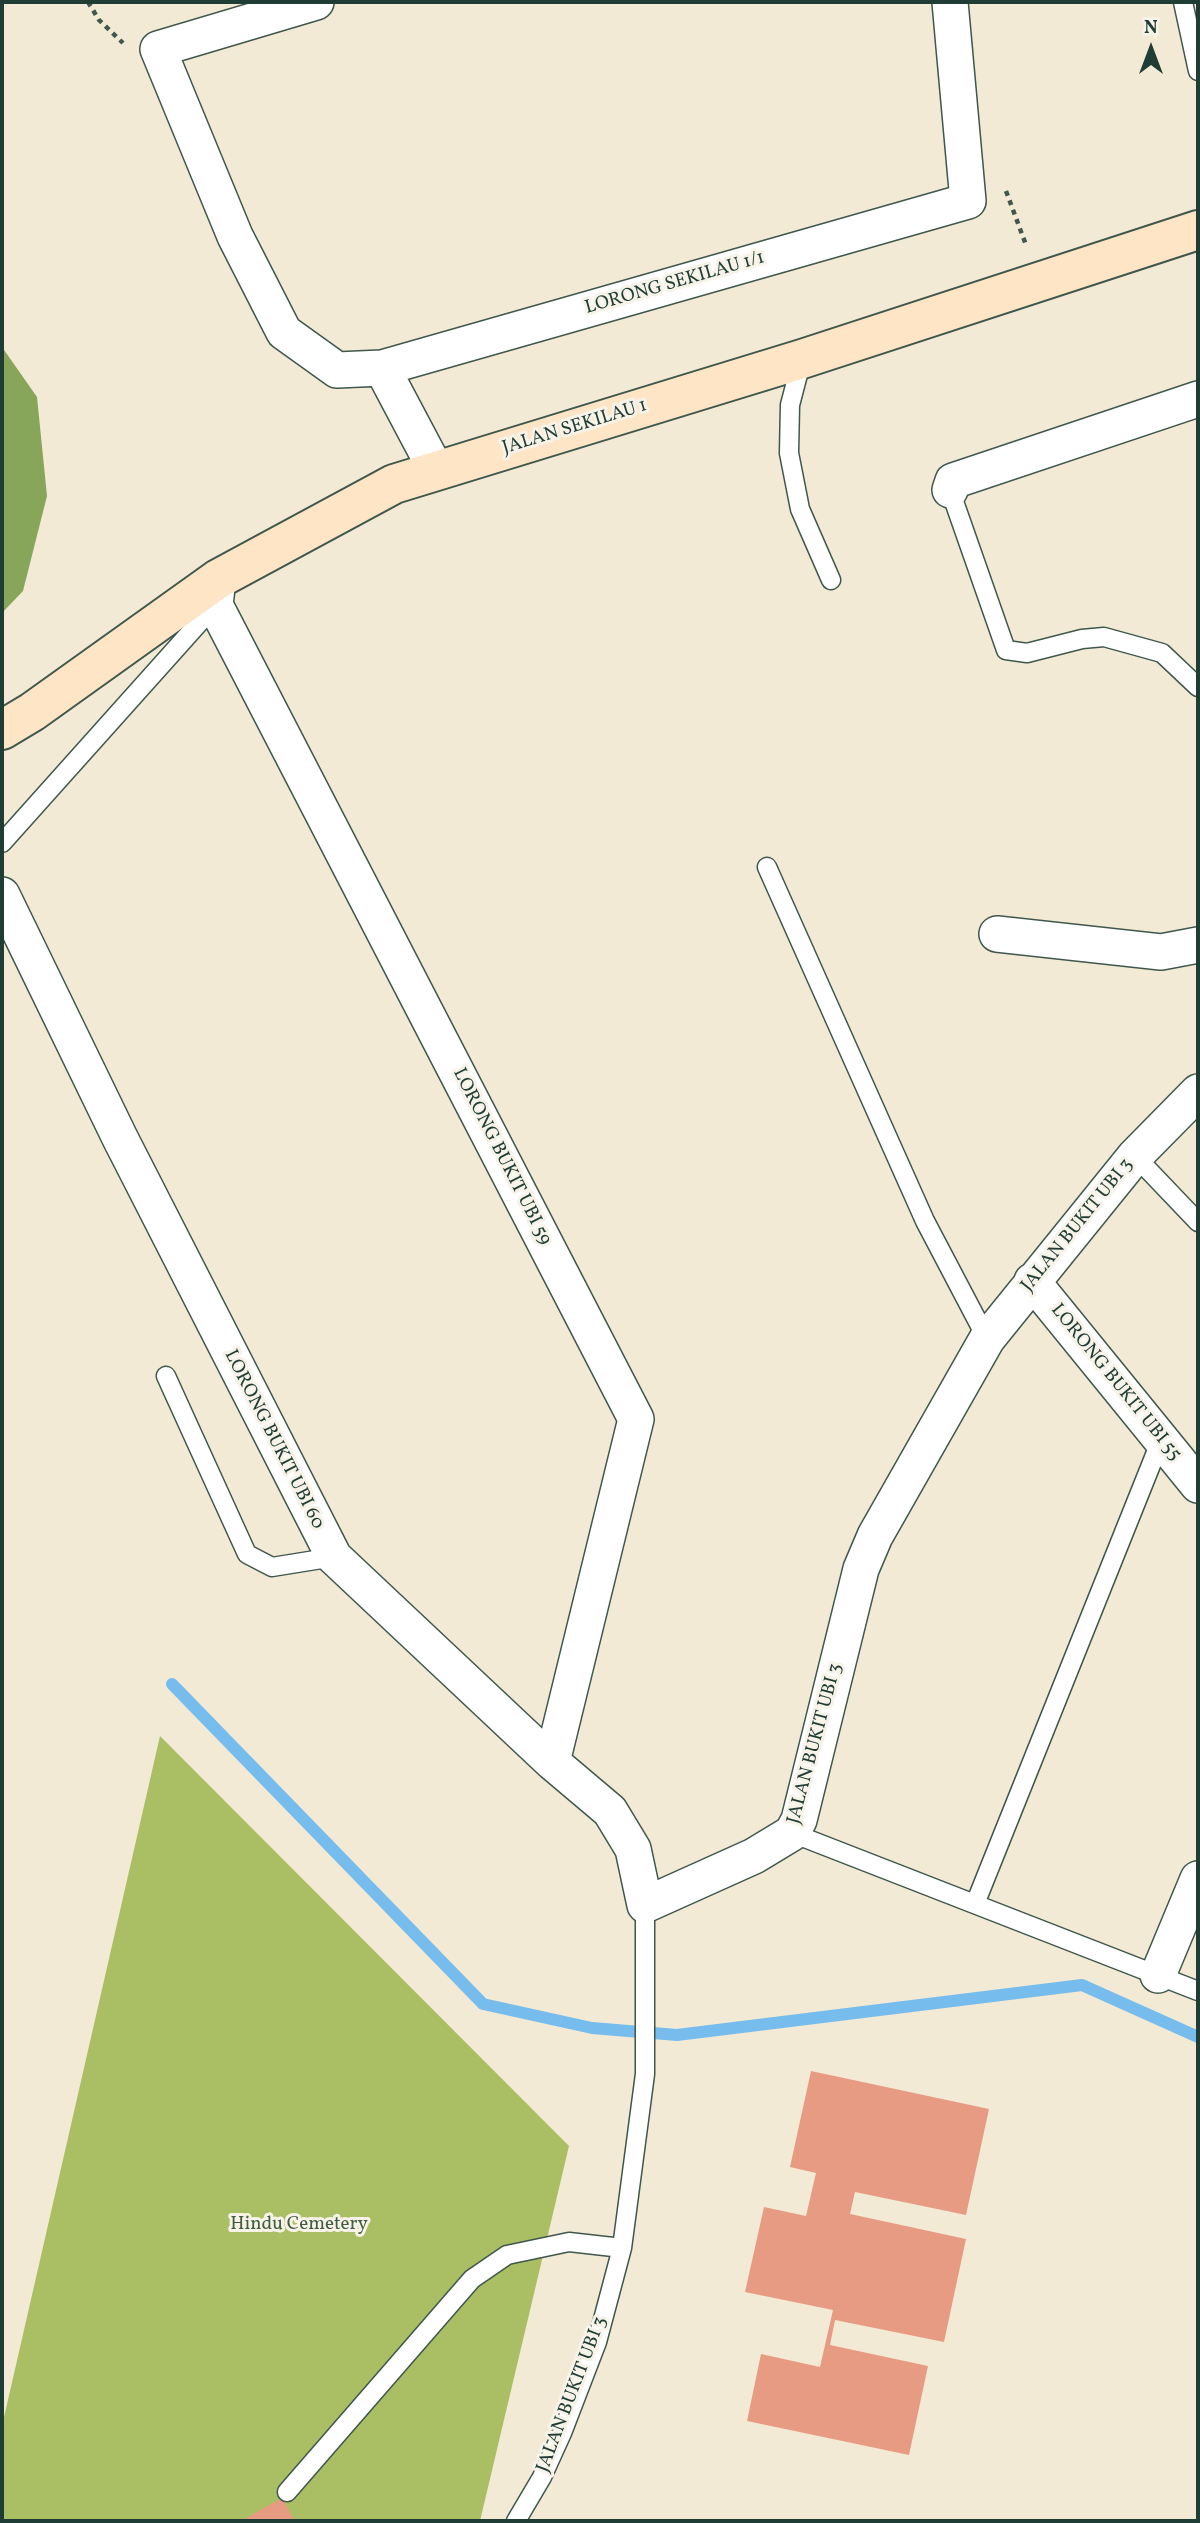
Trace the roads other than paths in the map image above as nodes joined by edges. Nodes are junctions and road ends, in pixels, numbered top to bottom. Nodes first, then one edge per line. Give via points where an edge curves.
1 (316, 2) edge
2 (950, 2) edge
3 (1182, 2) edge
4 (1198, 71) edge
5 (1198, 230) edge
6 (802, 359) junction
7 (382, 368) junction
8 (1198, 399) edge
9 (436, 470) junction
10 (950, 490) joint
11 (831, 580) dead end
12 (217, 592) junction
13 (1198, 687) edge
14 (2, 730) edge
15 (2, 843) edge
16 (767, 867) dead end
17 (2, 895) edge
18 (997, 934) dead end
19 (1198, 946) edge
20 (1198, 1092) edge
21 (1135, 1156) junction
22 (1198, 1222) edge
23 (1032, 1281) junction
24 (987, 1339) junction
25 (166, 1376) dead end
26 (1161, 1440) junction
27 (1198, 1485) edge
28 (334, 1557) junction
29 (552, 1762) junction
30 (792, 1833) junction
31 (1198, 1879) edge
32 (975, 1904) junction
33 (645, 1905) junction
34 (1158, 1975) junction
35 (1198, 1991) edge
36 (622, 2248) junction
37 (288, 2492) dead end
38 (516, 2521) edge

1 - 7 street, LORONG SEKILAU 1/1 via 158,49 235,236 284,332 337,370
2 - 7 street, LORONG SEKILAU 1/1 via 968,201
3 - 4 lane
5 - 6 street, JALAN SEKILAU 1
6 - 9 street, JALAN SEKILAU 1
6 - 11 lane via 790,405 789,453 800,509
7 - 9 street
8 - 10 street via 953,481
9 - 12 street, JALAN SEKILAU 1 via 394,484
10 - 13 lane via 1006,650 1027,653 1104,637 1162,653
12 - 14 street, JALAN SEKILAU 1
12 - 15 lane
12 - 29 street, LORONG BUKIT UBI 59 via 636,1419
16 - 24 lane via 925,1221
17 - 28 street, LORONG BUKIT UBI 60
18 - 19 street via 1161,952
20 - 21 street, JALAN BUKIT UBI 3
21 - 22 lane
21 - 23 street, JALAN BUKIT UBI 3
23 - 24 street, JALAN BUKIT UBI 3
23 - 26 street, LORONG BUKIT UBI 55
24 - 30 street, JALAN BUKIT UBI 3 via 874,1536 861,1569
25 - 28 lane via 247,1554 272,1567
26 - 27 street, LORONG BUKIT UBI 55
26 - 32 lane
28 - 29 street, LORONG BUKIT UBI 60
29 - 33 street, LORONG BUKIT UBI 60 via 610,1811 624,1830 633,1849
30 - 32 lane
30 - 33 street, JALAN BUKIT UBI 3 via 754,1856
31 - 34 street
32 - 34 lane
33 - 36 lane, JALAN BUKIT UBI 3 via 645,2074
34 - 35 lane
36 - 37 lane via 569,2242 507,2255 472,2279
36 - 38 lane, JALAN BUKIT UBI 3 via 597,2342 562,2433

